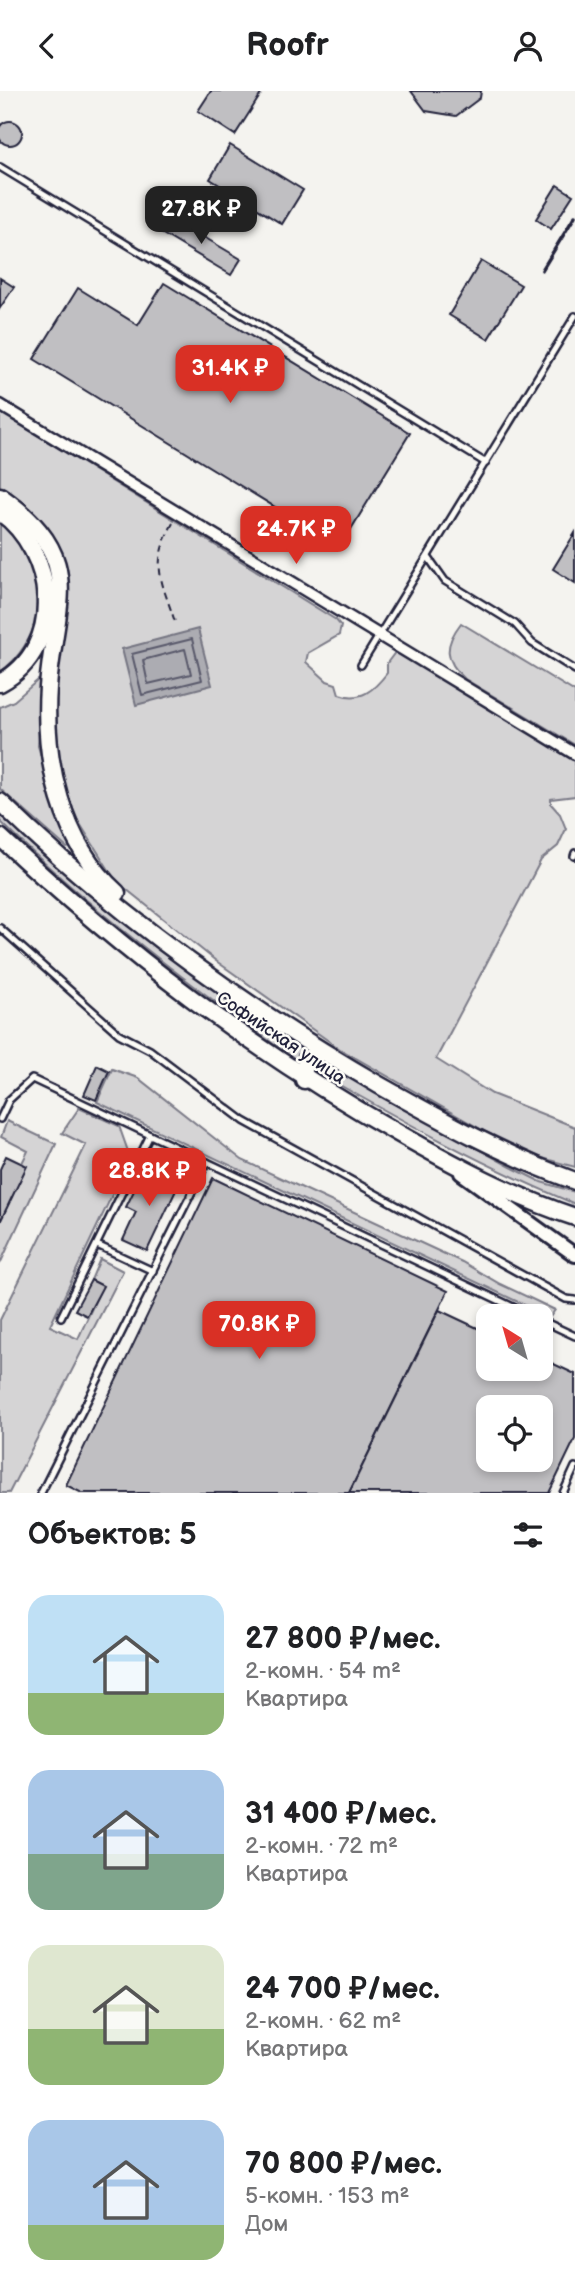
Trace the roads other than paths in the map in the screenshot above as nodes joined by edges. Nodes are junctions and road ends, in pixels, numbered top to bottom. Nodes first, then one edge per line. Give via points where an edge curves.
1 (0, 167) edge
2 (575, 316) edge
3 (0, 405) edge
4 (486, 463) junction
5 (0, 496) edge
6 (0, 512) edge
7 (428, 557) junction
8 (381, 634) junction
9 (361, 665) dead end
10 (575, 670) edge
11 (0, 683) edge
12 (575, 754) edge
13 (0, 802) edge
14 (0, 837) edge
15 (0, 928) edge
16 (159, 939) junction
17 (322, 1052) junction
18 (304, 1080) junction
19 (0, 1119) edge
20 (150, 1135) junction
21 (438, 1156) junction
22 (207, 1162) junction
23 (575, 1181) edge
24 (575, 1217) edge
25 (97, 1245) junction
26 (575, 1255) edge
27 (153, 1271) junction
28 (575, 1300) edge
29 (507, 1304) edge
30 (61, 1317) dead end
31 (553, 1326) edge
32 (575, 1336) edge
33 (575, 1467) edge
34 (41, 1493) edge
35 (563, 1493) edge

1 - 4 lane
2 - 4 lane
3 - 8 street
4 - 7 lane
5 - 16 main road via 38,528 50,546 60,585 61,611 46,725 60,797 90,864
6 - 11 main road via 38,555 46,591 46,610 34,647
7 - 8 lane
7 - 10 lane via 445,581 515,624 533,643
8 - 9 lane
8 - 12 street
13 - 16 main road, Софийская улица via 66,864
14 - 18 main road, Софийская улица via 62,895 189,998
15 - 28 lane via 119,1034 150,1050 244,1121
16 - 17 main road, Софийская улица
17 - 18 main road via 309,1058
17 - 23 main road, Софийская улица via 492,1147
18 - 21 main road, Софийская улица
19 - 20 lane via 9,1100 32,1079
20 - 22 lane
20 - 25 lane
21 - 24 main road, Софийская улица
21 - 26 street
22 - 27 lane
22 - 29 lane
25 - 27 lane
25 - 30 lane
27 - 34 lane
31 - 32 lane
33 - 35 lane

